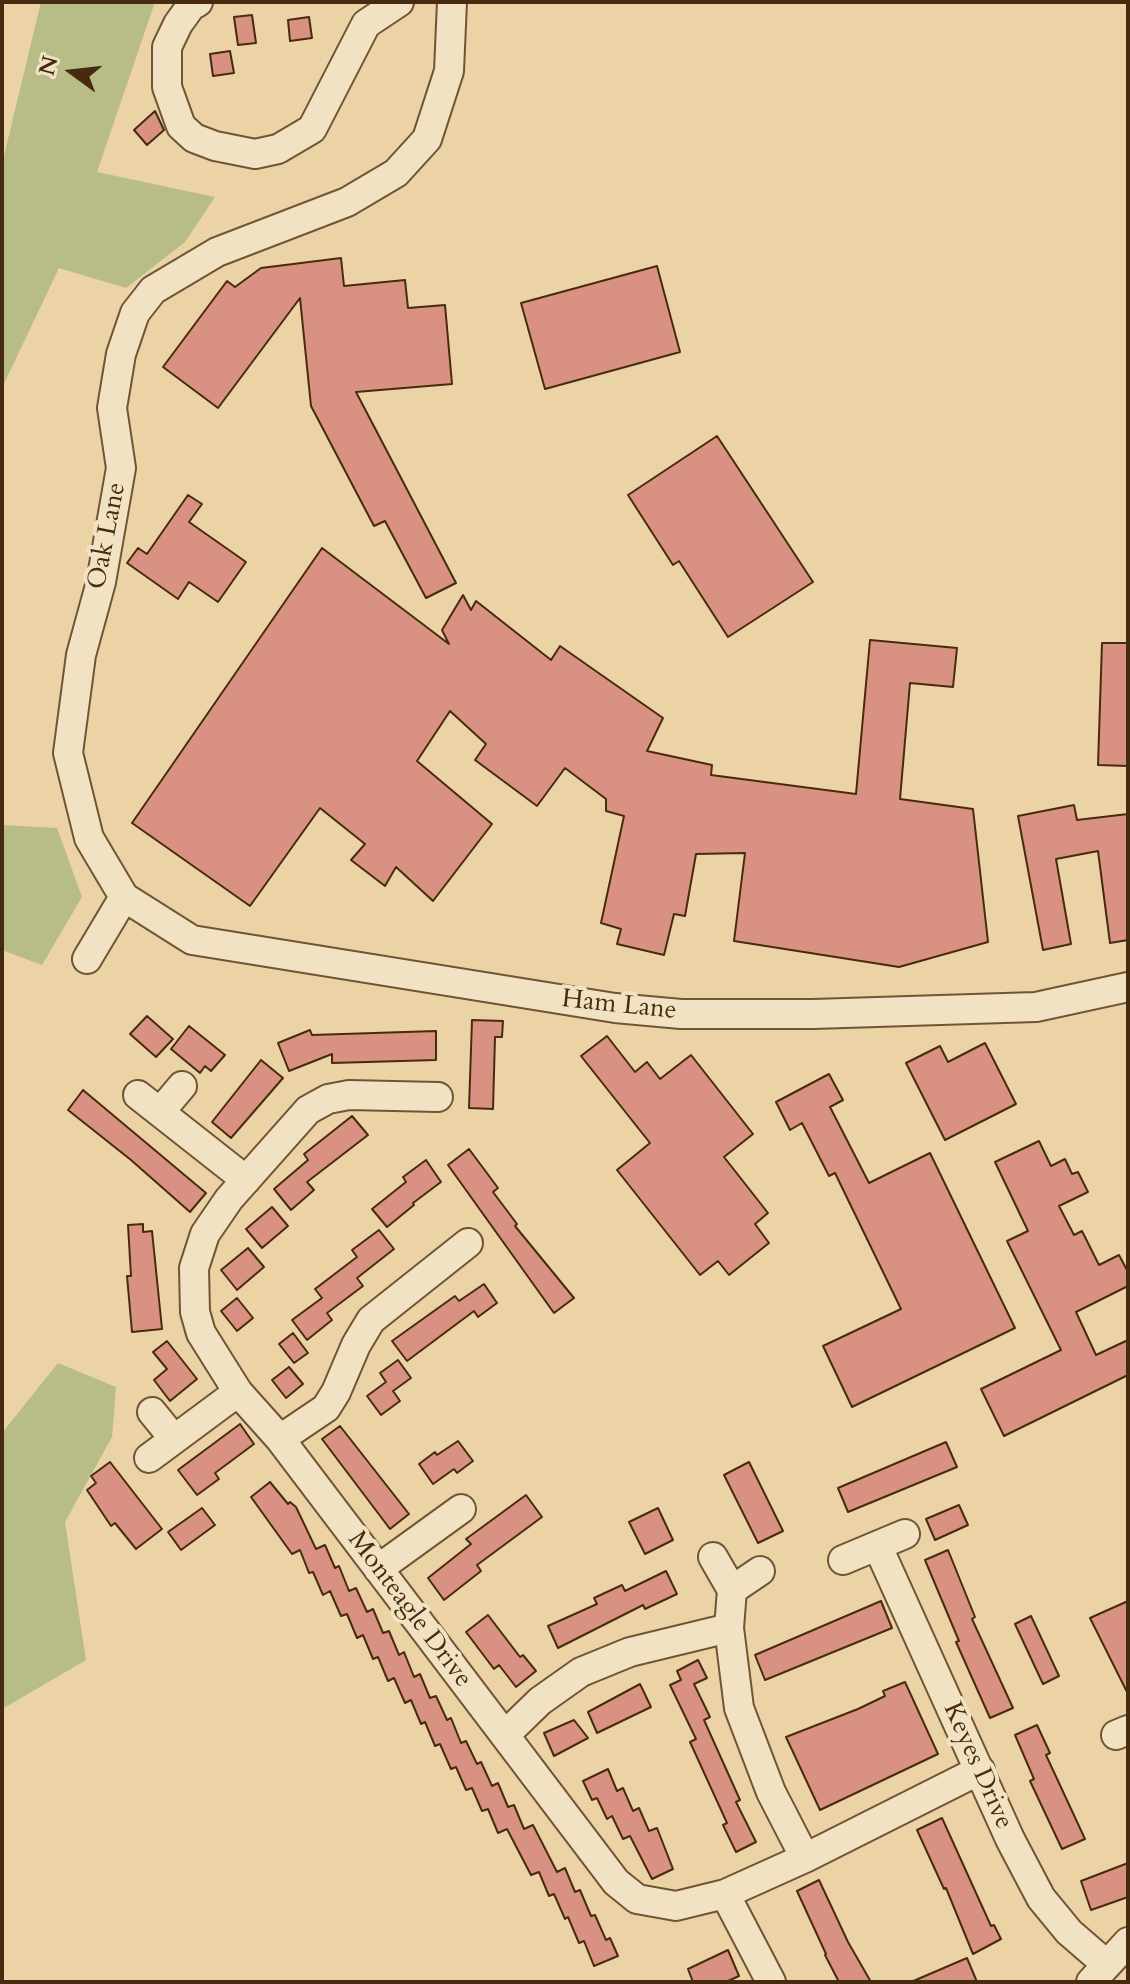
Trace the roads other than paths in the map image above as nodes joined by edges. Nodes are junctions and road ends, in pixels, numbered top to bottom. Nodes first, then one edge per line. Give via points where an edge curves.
1 (198, 2) edge
2 (399, 2) edge
3 (452, 2) edge
4 (362, 13) edge
5 (124, 897) junction
6 (87, 959) dead end
7 (1128, 987) edge
8 (182, 1086) dead end
9 (138, 1095) dead end
10 (438, 1097) dead end
11 (160, 1112) junction
12 (246, 1180) junction
13 (468, 1243) dead end
14 (238, 1392) junction
15 (152, 1412) dead end
16 (174, 1439) junction
17 (280, 1439) junction
18 (149, 1458) dead end
19 (461, 1509) dead end
20 (905, 1534) dead end
21 (878, 1547) junction
22 (713, 1557) dead end
23 (843, 1560) dead end
24 (378, 1569) junction
25 (760, 1571) dead end
26 (732, 1590) junction
27 (729, 1628) junction
28 (505, 1735) junction
29 (980, 1770) junction
30 (805, 1858) junction
31 (725, 1894) junction
32 (1128, 1942) edge
33 (1098, 1973) edge
34 (771, 1982) edge

1 - 4 street via 167,47 167,87 181,126 215,146 255,154 278,149 312,129
2 - 4 street
3 - 5 street, Oak Lane via 449,71 427,139 396,173 347,202 217,252 153,290 135,313 112,408 121,468 101,582 81,655 68,753 89,838
5 - 6 street
5 - 7 street, Ham Lane via 192,940 628,1010 813,1014 1036,1007
8 - 11 street
9 - 11 street
10 - 12 street, Monteagle Drive via 328,1099 308,1110
11 - 12 street
12 - 14 street, Monteagle Drive via 205,1234 194,1268 201,1333
13 - 17 street via 371,1320 326,1408
14 - 16 street
14 - 17 street, Monteagle Drive
15 - 16 street
16 - 18 street
17 - 24 street, Monteagle Drive
19 - 24 street
20 - 21 street
21 - 23 street
21 - 29 street, Keyes Drive
22 - 26 street
24 - 28 street, Monteagle Drive
25 - 26 street
26 - 27 street
27 - 28 street via 630,1652 581,1672
27 - 30 street via 739,1708 771,1792
28 - 31 street, Monteagle Drive via 625,1891 648,1903 676,1906
29 - 30 street, Monteagle Drive
29 - 33 street, Keyes Drive via 1041,1898
30 - 31 street, Monteagle Drive
31 - 34 street
32 - 33 street

